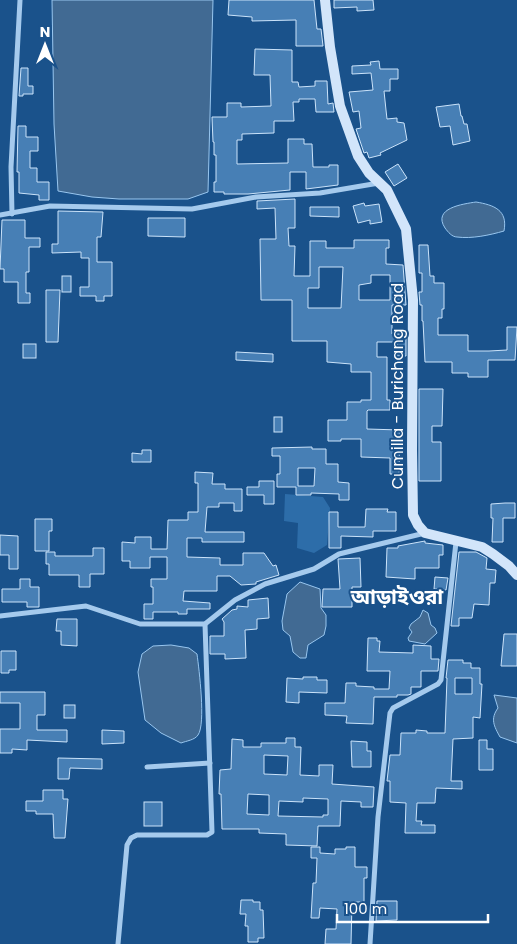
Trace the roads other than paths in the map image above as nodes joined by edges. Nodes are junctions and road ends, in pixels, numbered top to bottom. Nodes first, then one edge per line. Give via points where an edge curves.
1 (20, 0) edge
2 (325, 0) edge
3 (380, 183) junction
4 (12, 214) junction
5 (0, 215) edge
6 (425, 533) junction
7 (456, 542) junction
8 (517, 575) edge
9 (0, 616) edge
10 (205, 624) junction
11 (210, 763) junction
12 (147, 767) dead end
13 (118, 944) edge
14 (370, 944) edge

1 - 4 street via 11,166
2 - 3 main road, Cumilla - Burichang Road via 340,106 358,156
3 - 4 street via 320,193 256,197 192,209 50,206
3 - 6 main road, Cumilla - Burichang Road via 387,190 406,229 413,300 413,515
4 - 5 street
6 - 7 main road
6 - 10 street via 339,554 314,570 265,584 235,600
7 - 8 main road via 482,547
7 - 14 street via 441,680 393,708 390,713 378,817
9 - 10 street via 86,606 140,624
10 - 11 street
11 - 12 street
11 - 13 street via 212,832 208,835 137,835 127,845

